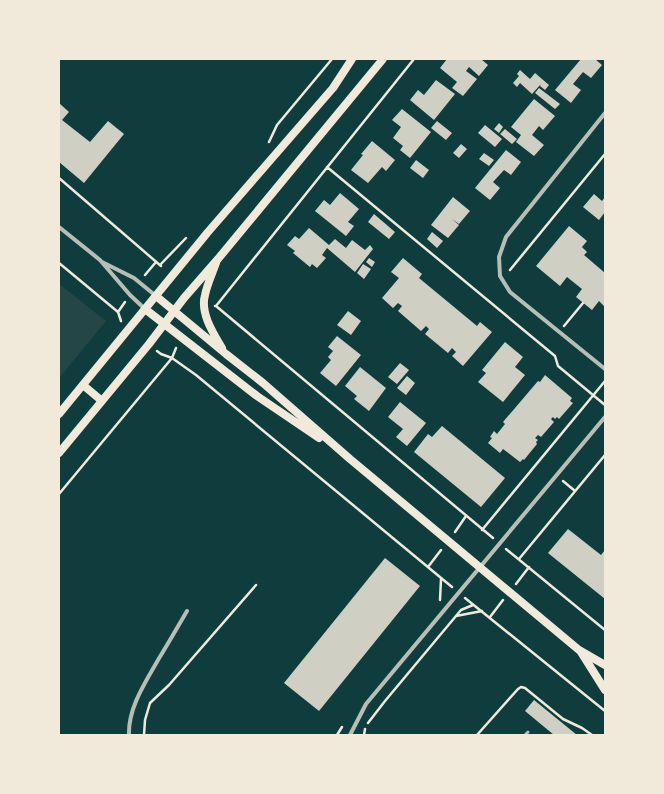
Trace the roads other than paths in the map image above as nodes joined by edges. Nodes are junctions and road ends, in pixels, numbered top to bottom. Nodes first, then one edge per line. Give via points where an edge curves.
1 (352, 59) edge
2 (383, 59) edge
3 (605, 114) edge
4 (59, 227) edge
5 (218, 259) junction
6 (100, 260) junction
7 (156, 296) junction
8 (145, 309) junction
9 (173, 311) junction
10 (164, 323) junction
11 (226, 354) junction
12 (605, 369) edge
13 (82, 385) junction
14 (102, 402) junction
15 (59, 414) edge
16 (605, 417) edge
17 (59, 453) edge
18 (350, 459) junction
19 (480, 567) junction
20 (186, 611) dead end
21 (579, 650) junction
22 (605, 665) edge
23 (605, 690) edge
24 (129, 735) edge
25 (350, 735) edge

1 - 7 main road via 333,88
2 - 5 main road
3 - 12 street via 506,237 499,257 500,276 510,292
4 - 6 street
5 - 9 main road
5 - 11 main road via 204,297 204,307 210,326
6 - 7 street via 134,278
6 - 8 street via 130,296
7 - 8 main road
7 - 9 main road
8 - 10 main road
8 - 13 main road
9 - 10 main road
9 - 11 main road
10 - 14 main road
10 - 18 main road via 257,396
11 - 18 main road
13 - 14 main road
13 - 15 main road
14 - 17 main road
16 - 19 street
18 - 19 main road
19 - 21 main road
19 - 25 street via 366,704
20 - 24 street via 145,682 135,704
21 - 22 main road
21 - 23 main road

